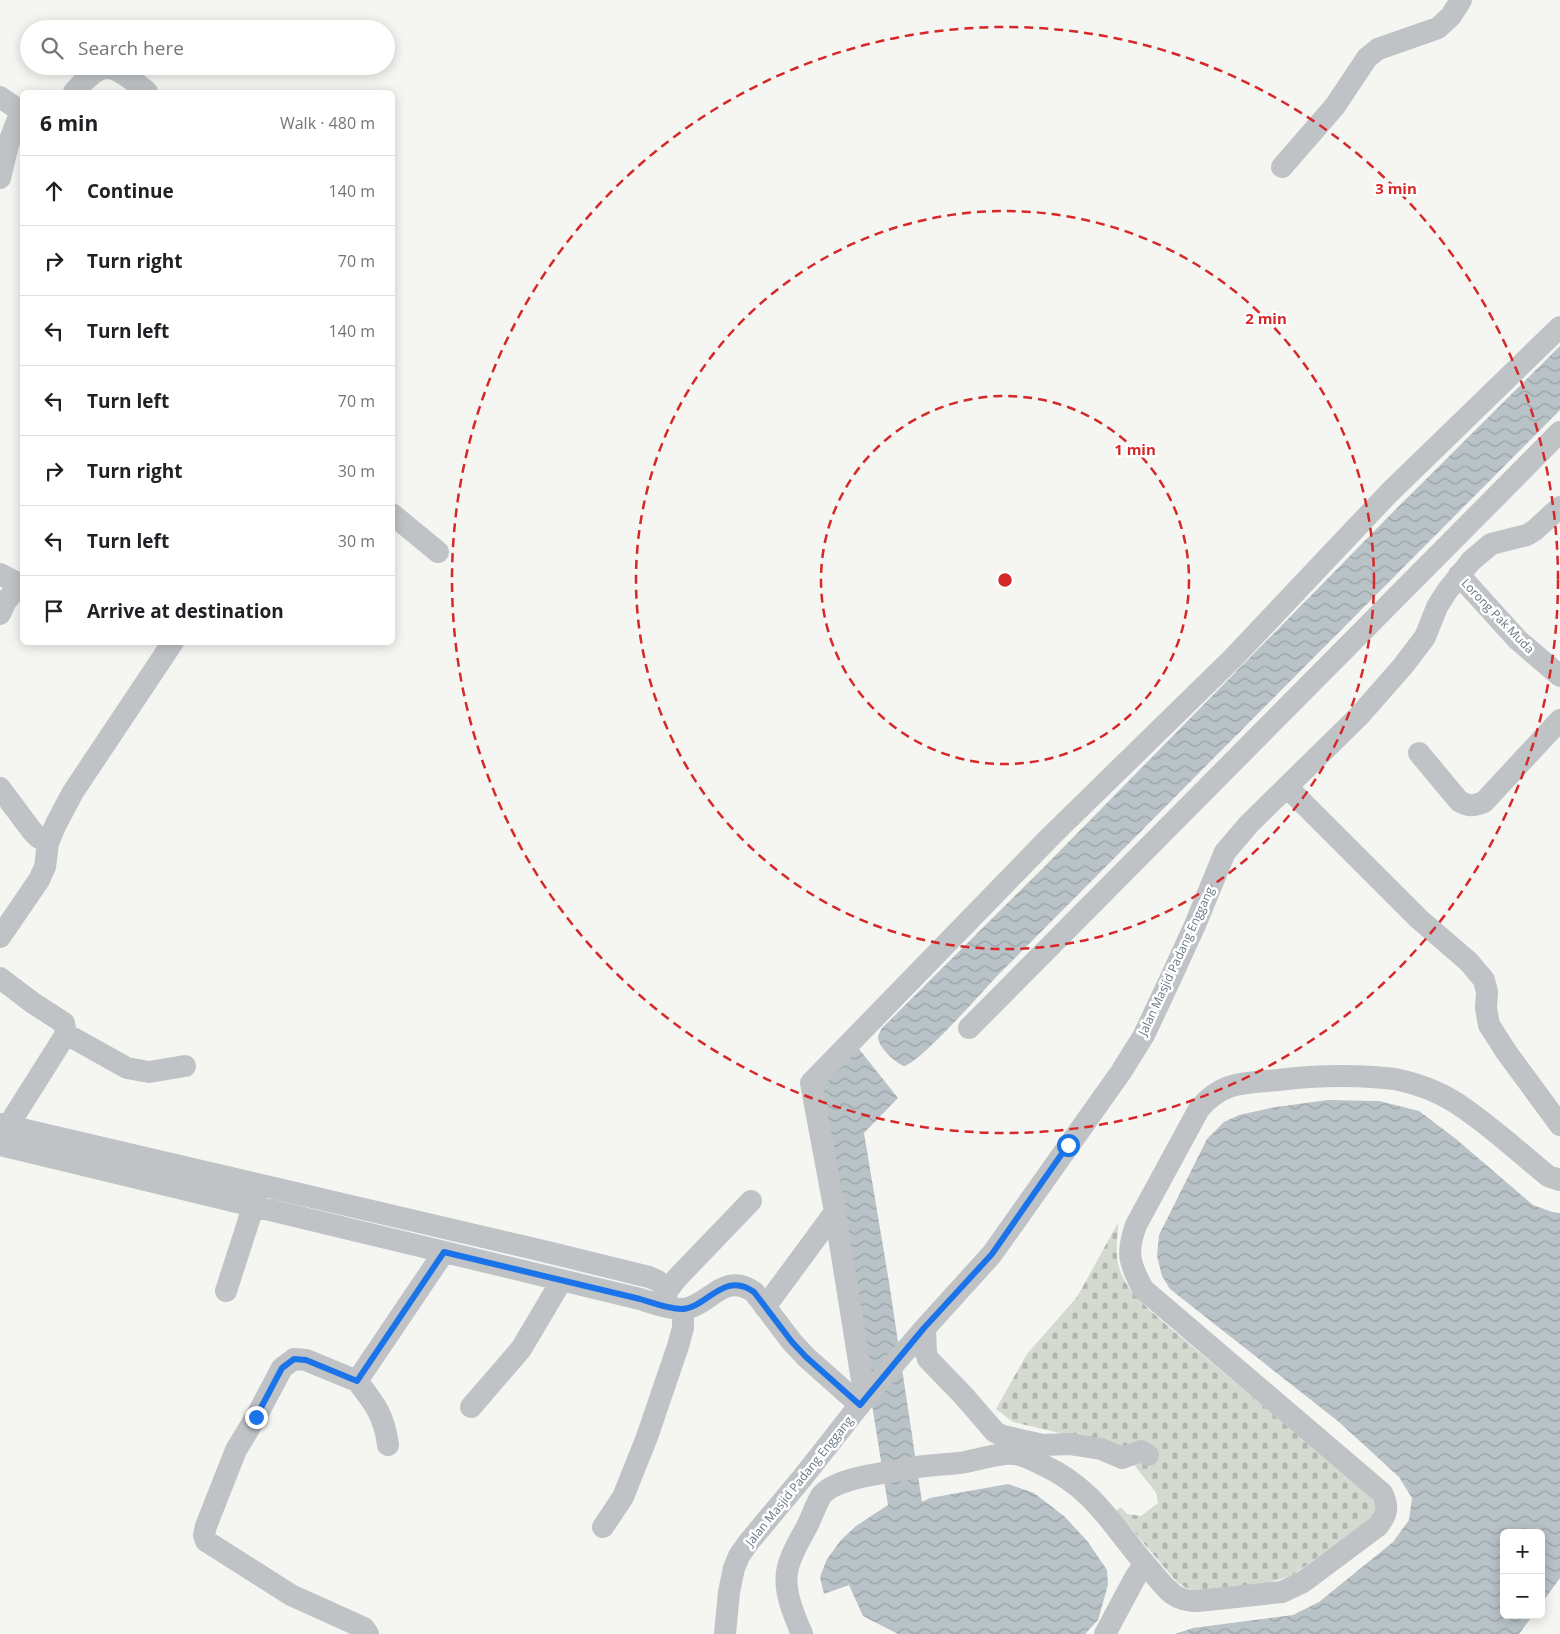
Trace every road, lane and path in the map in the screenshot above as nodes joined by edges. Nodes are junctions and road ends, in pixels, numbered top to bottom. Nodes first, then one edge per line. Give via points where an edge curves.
1 (1461, 0) edge
2 (92, 75) edge
3 (125, 75) edge
4 (76, 90) edge
5 (144, 90) edge
6 (0, 97) edge
7 (20, 111) edge
8 (20, 117) edge
9 (1282, 167) dead end
10 (0, 178) edge
11 (1560, 327) edge
12 (1560, 432) edge
13 (1560, 506) edge
14 (395, 516) edge
15 (438, 552) dead end
16 (1459, 575) junction
17 (14, 580) edge
18 (0, 614) edge
19 (171, 645) edge
20 (1560, 676) edge
21 (1557, 727) edge
22 (1419, 753) dead end
23 (0, 788) edge
24 (1288, 788) junction
25 (48, 843) junction
26 (0, 937) edge
27 (0, 978) edge
28 (969, 1028) dead end
29 (66, 1034) junction
30 (185, 1066) dead end
31 (1560, 1125) edge
32 (2, 1139) edge
33 (1560, 1180) edge
34 (257, 1195) junction
35 (751, 1201) dead end
36 (835, 1212) junction
37 (444, 1252) junction
38 (562, 1280) junction
39 (226, 1291) dead end
40 (671, 1302) junction
41 (766, 1307) junction
42 (924, 1328) junction
43 (357, 1381) junction
44 (864, 1399) junction
45 (471, 1407) dead end
46 (388, 1445) dead end
47 (1148, 1455) dead end
48 (603, 1527) dead end
49 (1145, 1564) junction
50 (368, 1634) edge
51 (724, 1634) edge
52 (802, 1634) edge
53 (1105, 1634) edge

1 - 9 street via 1438,28 1378,49 1367,58 1335,106
2 - 4 street
3 - 5 street
6 - 7 street
8 - 10 street via 8,145
11 - 36 street via 1389,493 1234,658 1051,836 811,1083
12 - 28 street
13 - 16 street, Jalan Masjid Padang Enggang via 1527,535 1491,544
14 - 15 street
16 - 20 street, Lorong Pak Muda via 1518,640
16 - 24 street, Jalan Masjid Padang Enggang via 1437,606 1416,651 1359,716
17 - 18 street
19 - 25 street via 73,792
21 - 22 street via 1484,802 1473,806 1459,801
23 - 25 street via 32,831
24 - 31 street via 1484,980 1489,1025
24 - 42 street, Jalan Masjid Padang Enggang via 1225,852 1144,1035 1121,1072 992,1254
25 - 26 street via 45,867 39,880
27 - 29 street via 64,1023
29 - 30 street via 127,1068 149,1072
29 - 32 street
32 - 34 street
33 - 49 street via 1548,1176 1466,1109 1446,1097 1398,1079 1305,1077 1236,1084 1208,1098 1194,1116 1136,1225 1130,1242 1130,1261 1136,1277 1158,1303 1382,1493 1387,1502 1386,1510 1378,1526 1303,1582 1282,1592 1186,1600 1171,1593
34 - 37 street
34 - 39 street
34 - 40 street via 539,1250 650,1277 658,1281
35 - 40 street via 702,1252
36 - 41 street
36 - 44 street
37 - 38 street
37 - 43 street
38 - 40 street via 640,1299
38 - 45 street via 521,1349
40 - 41 street via 692,1306 719,1290 735,1285 747,1287
40 - 48 street via 682,1328 678,1346 623,1497
41 - 44 street via 796,1347
42 - 44 street, Jalan Masjid Padang Enggang
42 - 47 street via 928,1358 995,1432 1043,1445 1069,1444 1101,1449 1122,1458 1141,1451
43 - 46 street via 376,1405 386,1427
43 - 50 street via 306,1360 294,1359 282,1368 236,1450 204,1535 206,1541 291,1595 364,1628
44 - 51 street, Jalan Masjid Padang Enggang via 739,1556 729,1592
49 - 52 street via 1090,1496 1070,1480 1031,1459 1014,1454 918,1466 847,1481 830,1487 821,1496 787,1572 788,1592
49 - 53 street

